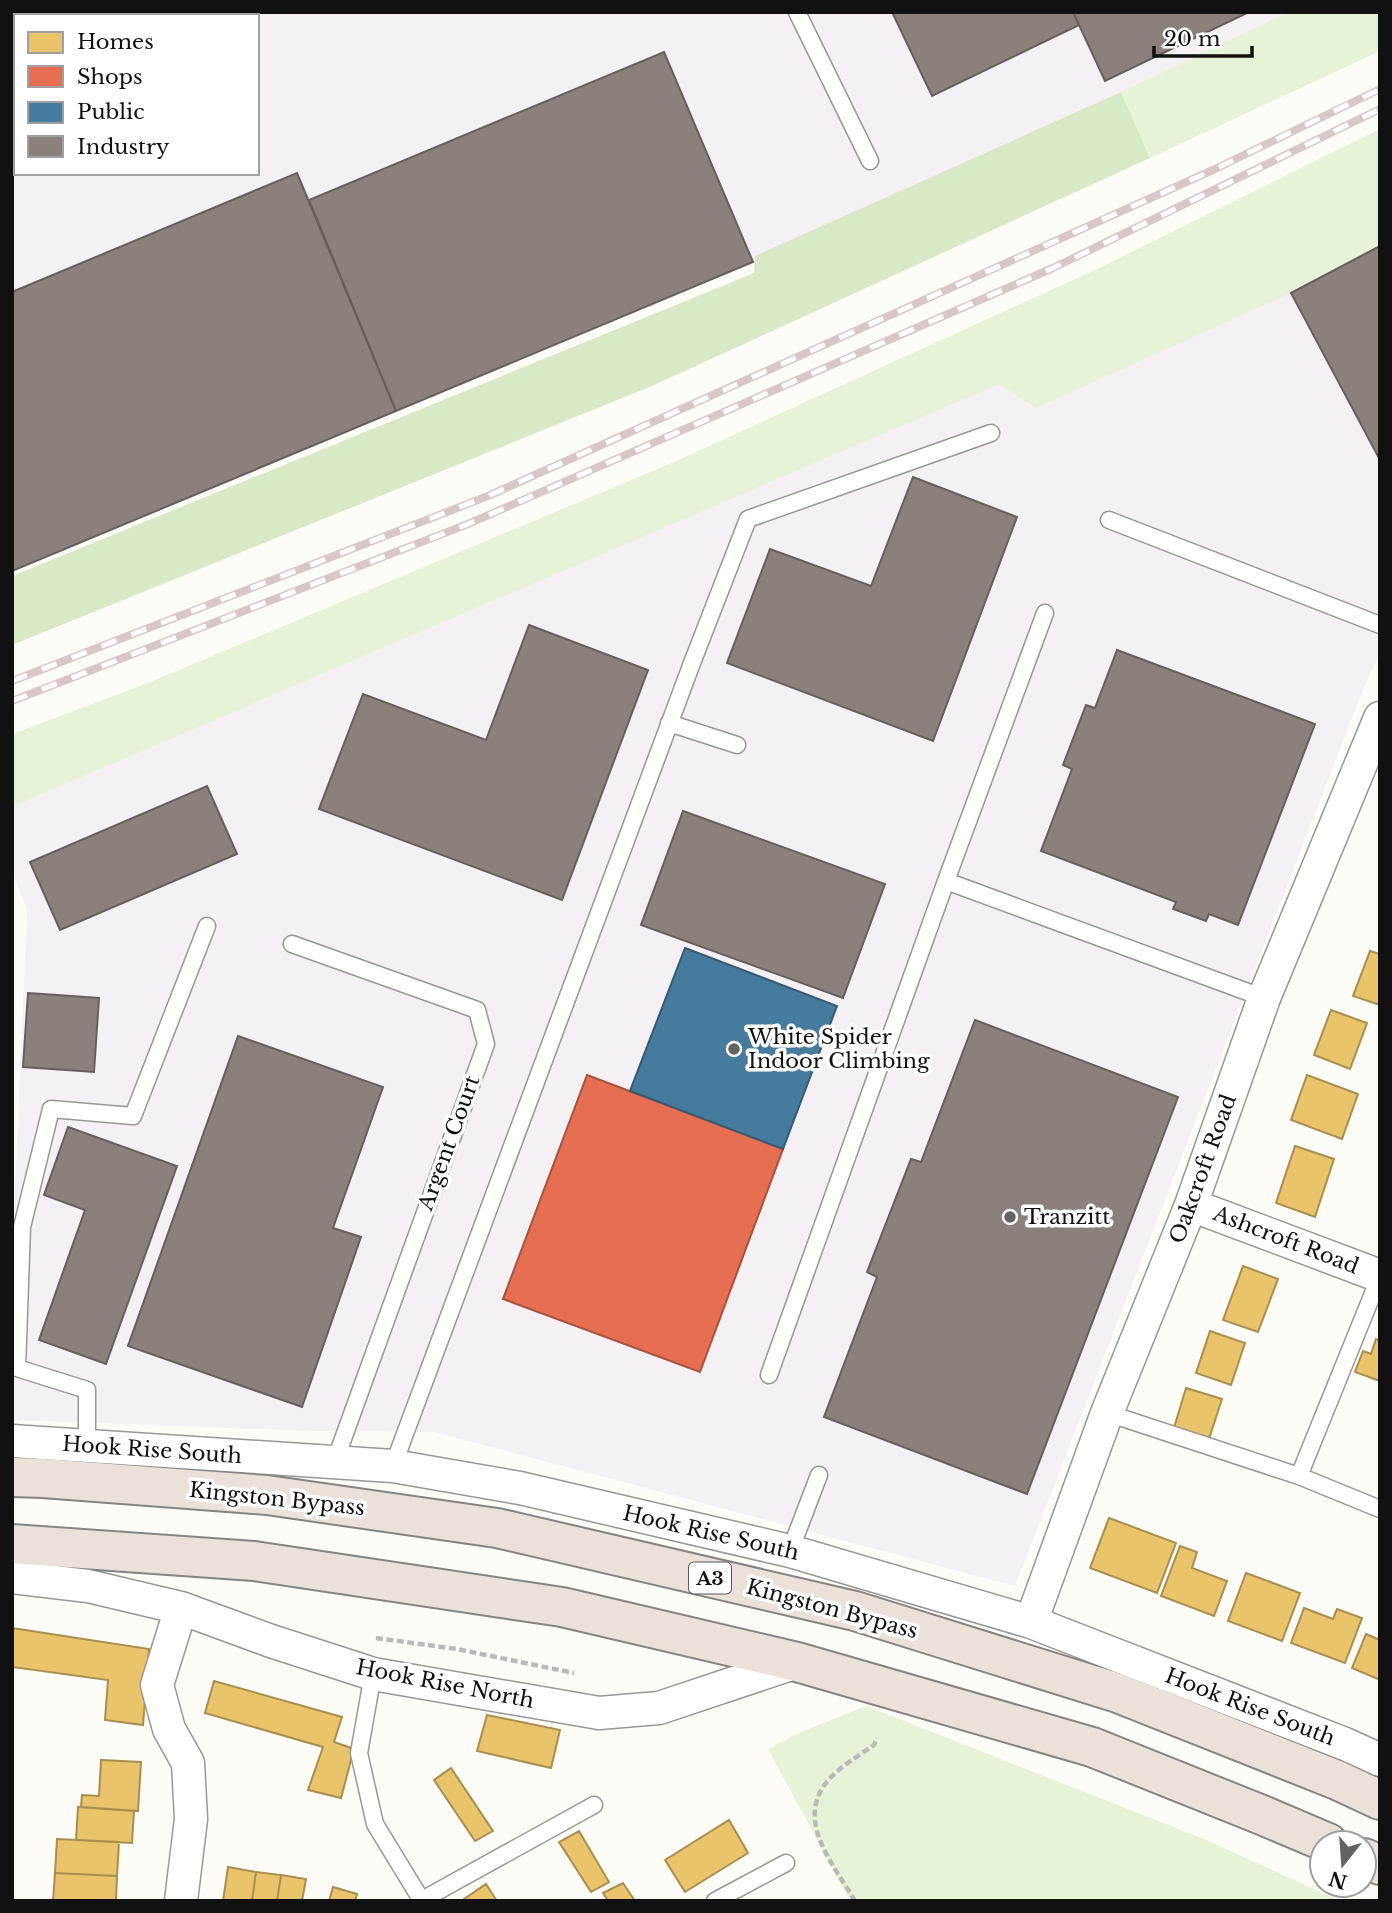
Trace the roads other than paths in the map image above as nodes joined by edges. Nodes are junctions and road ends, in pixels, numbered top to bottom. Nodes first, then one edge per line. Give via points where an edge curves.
1 (797, 12) edge
2 (870, 161) dead end
3 (991, 433) dead end
4 (1109, 520) dead end
5 (1045, 613) dead end
6 (1380, 625) edge
7 (1380, 718) edge
8 (670, 723) junction
9 (737, 745) dead end
10 (946, 881) junction
11 (207, 926) dead end
12 (292, 943) dead end
13 (1264, 998) junction
14 (1191, 1205) junction
15 (1380, 1276) edge
16 (769, 1375) dead end
17 (1107, 1413) junction
18 (12, 1441) edge
19 (87, 1445) junction
20 (335, 1461) junction
21 (393, 1466) junction
22 (819, 1475) dead end
23 (1300, 1476) junction
24 (12, 1477) edge
25 (1380, 1509) edge
26 (12, 1544) edge
27 (790, 1551) junction
28 (12, 1577) edge
29 (181, 1608) junction
30 (1031, 1622) junction
31 (797, 1662) junction
32 (373, 1674) junction
33 (1380, 1760) edge
34 (1380, 1800) edge
35 (594, 1805) dead end
36 (1308, 1835) edge
37 (786, 1863) dead end
38 (422, 1900) edge
39 (181, 1901) edge
40 (715, 1901) edge

1 - 2 lane
3 - 8 lane via 748,519
4 - 6 lane
5 - 10 lane
7 - 13 street, Oakcroft Road
8 - 9 lane
8 - 21 lane
10 - 13 lane
10 - 16 lane
11 - 19 lane via 133,1116 51,1109 22,1227 17,1368 87,1390
12 - 20 lane, Argent Court via 477,1010 486,1044
13 - 14 street, Oakcroft Road
14 - 15 street, Ashcroft Road
14 - 17 street, Oakcroft Road
15 - 23 lane
17 - 23 lane
17 - 30 street, Oakcroft Road
18 - 19 street, Hook Rise South
19 - 20 street, Hook Rise South
20 - 21 street, Hook Rise South
21 - 27 street, Hook Rise South via 520,1488
22 - 27 lane
23 - 25 lane
24 - 34 highway, Kingston Bypass / A3 via 267,1495 497,1528 855,1611 1118,1693
26 - 31 highway via 254,1561 562,1607
27 - 30 street, Hook Rise South
28 - 29 street, Hook Rise North via 88,1586
29 - 32 street, Hook Rise North
29 - 39 street via 157,1685 169,1729 188,1763 191,1819
30 - 33 street, Hook Rise South
31 - 32 street, Hook Rise North via 659,1708 599,1713
31 - 36 highway via 1092,1747
32 - 38 lane via 359,1753 375,1824
35 - 38 lane
37 - 40 lane

